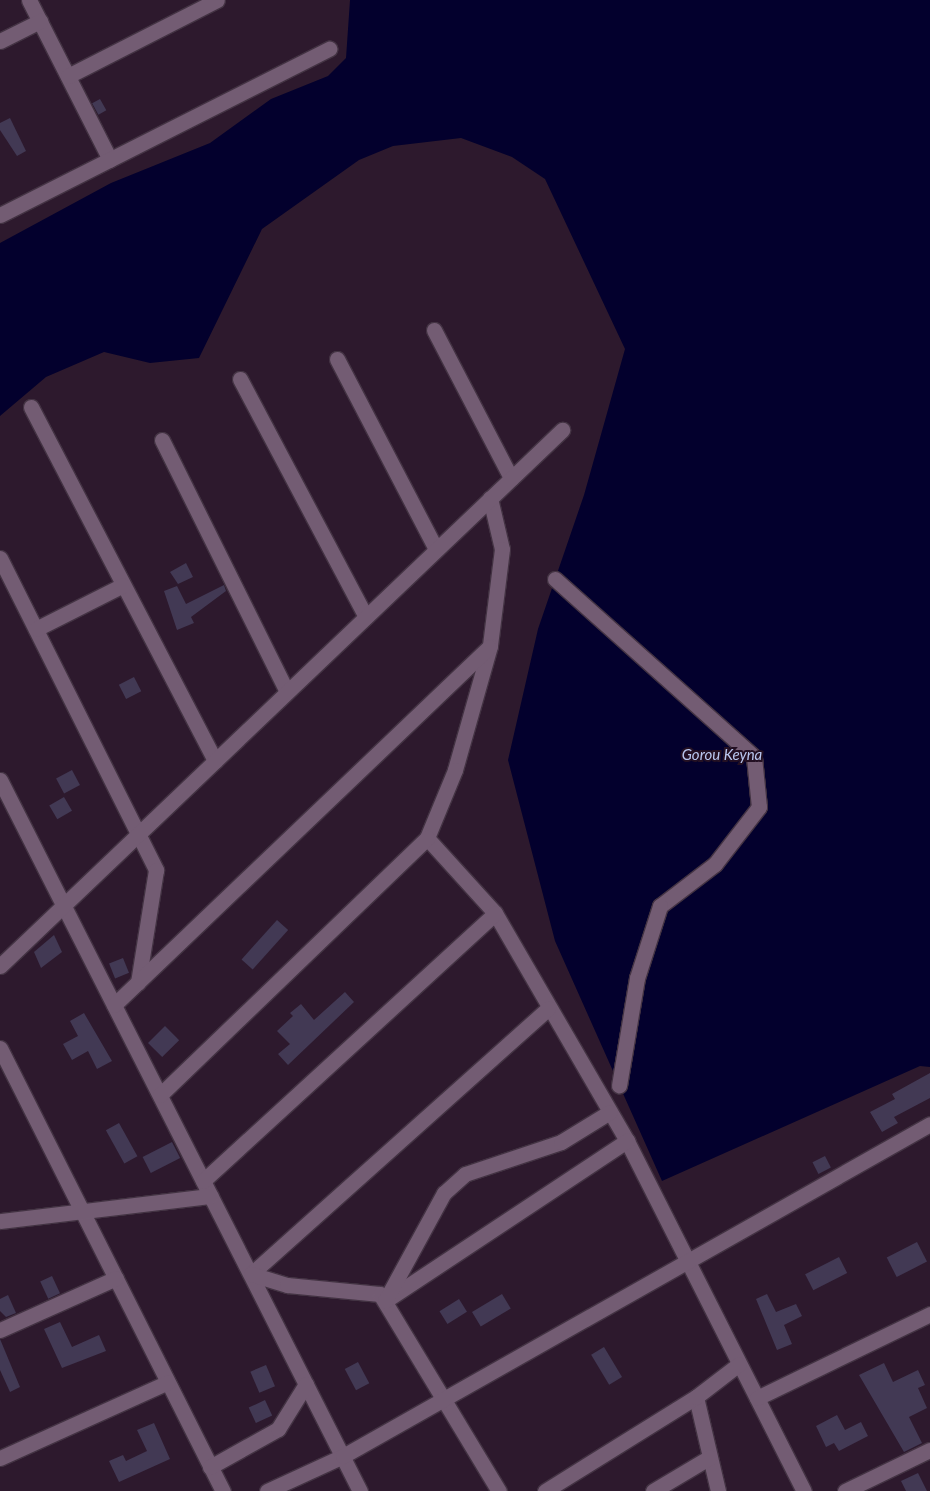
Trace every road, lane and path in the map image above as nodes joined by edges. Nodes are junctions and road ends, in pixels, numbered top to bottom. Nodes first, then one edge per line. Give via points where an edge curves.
1 (29, 0) edge
2 (217, 0) edge
3 (40, 21) junction
4 (0, 41) edge
5 (329, 49) dead end
6 (68, 76) junction
7 (110, 160) junction
8 (0, 216) edge
9 (434, 330) dead end
10 (336, 359) dead end
11 (240, 379) dead end
12 (31, 407) dead end
13 (562, 430) dead end
14 (162, 440) dead end
15 (511, 478) junction
16 (490, 498) junction
17 (436, 549) junction
18 (0, 558) edge
19 (555, 579) dead end
20 (124, 585) junction
21 (366, 617) junction
22 (36, 629) junction
23 (490, 646) junction
24 (287, 692) junction
25 (215, 761) junction
26 (0, 780) edge
27 (140, 832) junction
28 (427, 838) junction
29 (65, 904) junction
30 (495, 914) junction
31 (0, 966) edge
32 (138, 983) junction
33 (114, 1006) junction
34 (549, 1008) junction
35 (0, 1048) edge
36 (619, 1085) dead end
37 (160, 1095) junction
38 (610, 1112) junction
39 (930, 1124) edge
40 (626, 1140) junction
41 (203, 1181) junction
42 (211, 1196) junction
43 (81, 1209) junction
44 (0, 1220) edge
45 (691, 1262) junction
46 (250, 1274) junction
47 (116, 1278) junction
48 (384, 1301) junction
49 (930, 1314) edge
50 (0, 1330) edge
51 (739, 1364) junction
52 (168, 1382) junction
53 (306, 1384) junction
54 (696, 1397) junction
55 (757, 1398) junction
56 (444, 1399) junction
57 (930, 1450) edge
58 (343, 1456) junction
59 (710, 1457) junction
60 (0, 1458) edge
61 (210, 1467) junction
62 (222, 1491) edge
63 (267, 1491) edge
64 (360, 1491) edge
65 (499, 1491) edge
66 (545, 1491) edge
67 (653, 1491) edge
68 (718, 1491) edge
69 (804, 1491) edge
70 (845, 1491) edge

1 - 3 street
2 - 6 street
3 - 4 street
3 - 6 street
5 - 7 street
6 - 7 street
7 - 8 street
9 - 15 street
10 - 17 street
11 - 21 street
12 - 20 street
13 - 15 street
14 - 24 street
15 - 16 street
16 - 17 street
16 - 23 street via 502,549
17 - 21 street
18 - 22 street
19 - 36 street via 754,757 759,807 715,864 660,906 638,978
20 - 22 street
20 - 25 street
21 - 24 street
22 - 27 street
23 - 28 street via 455,770
23 - 32 street
24 - 25 street
25 - 27 street
26 - 29 street
27 - 29 street
27 - 32 street via 156,870
28 - 30 street
28 - 37 street
29 - 31 street
29 - 33 street
30 - 34 street
30 - 41 street
32 - 33 street
33 - 37 street
34 - 38 street
34 - 46 street
35 - 43 street
37 - 41 street
38 - 40 street
38 - 48 street via 561,1142 465,1174 444,1193
39 - 45 street
40 - 45 street
40 - 48 street
41 - 42 street
42 - 43 street
42 - 46 street
43 - 44 street
43 - 47 street
45 - 51 street
45 - 56 street
46 - 48 street via 287,1286 380,1294
46 - 53 street
47 - 50 street
47 - 52 street
48 - 56 street
49 - 55 street
51 - 54 street
51 - 55 street
52 - 60 street
52 - 61 street
53 - 58 street
53 - 61 street via 278,1429
54 - 59 street
54 - 66 street
55 - 69 street
56 - 58 street
56 - 65 street
57 - 70 street
58 - 63 street
58 - 64 street
59 - 67 street
59 - 68 street
61 - 62 street

